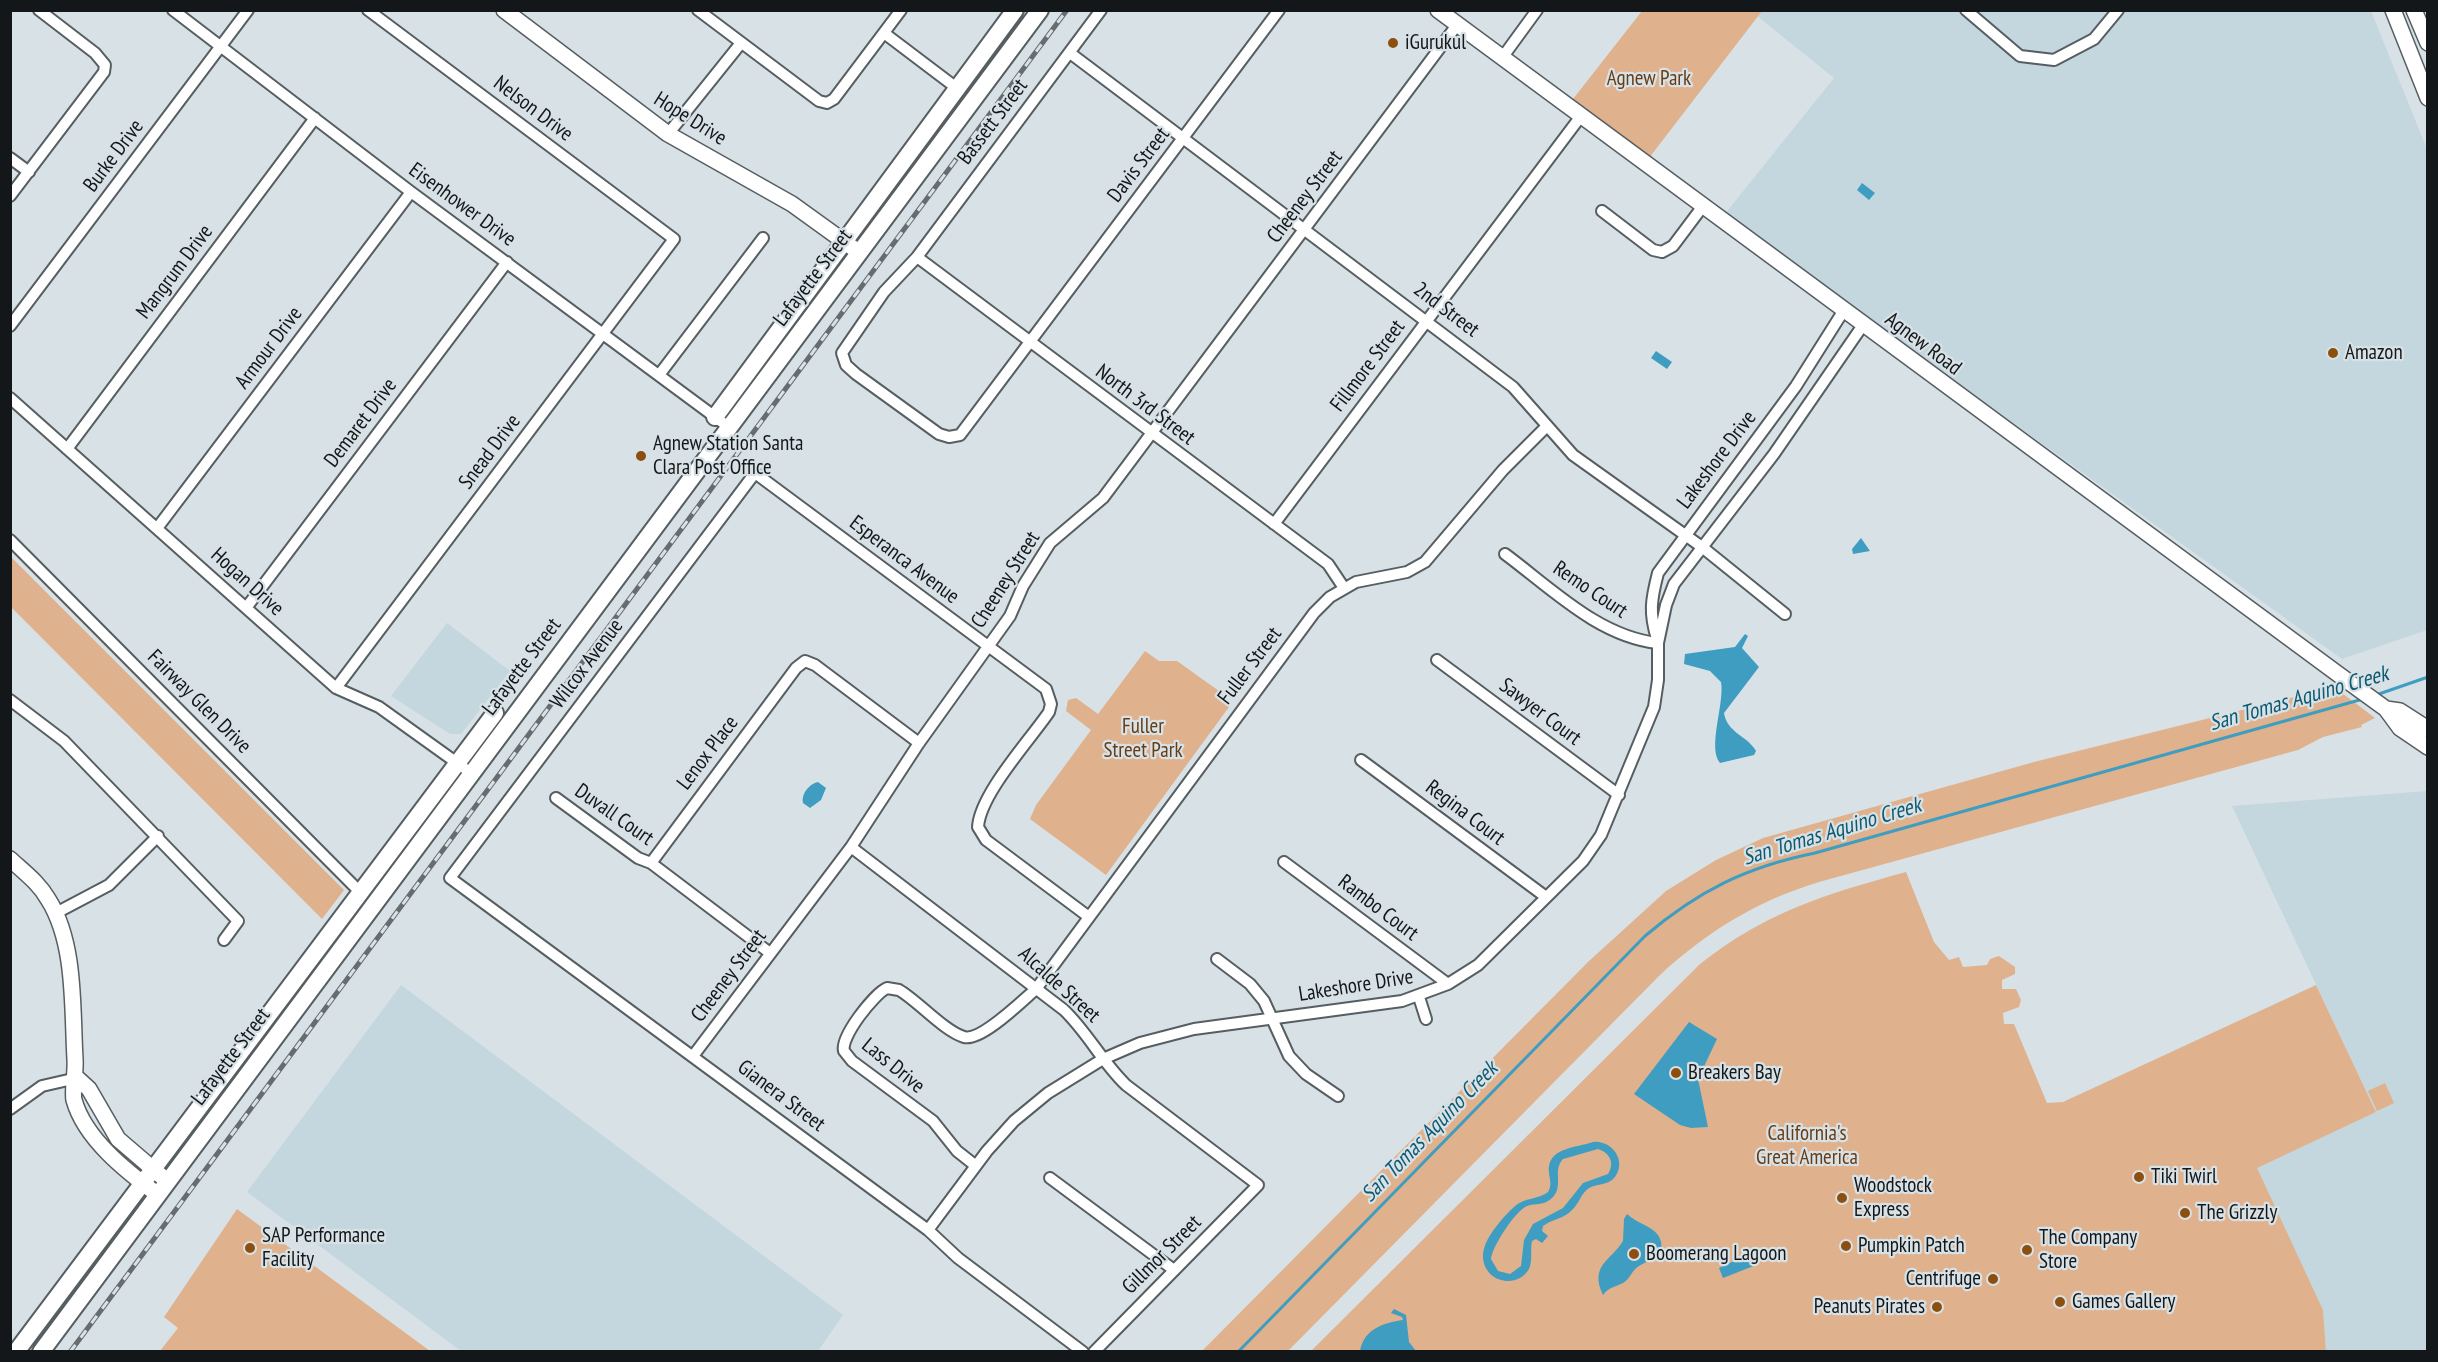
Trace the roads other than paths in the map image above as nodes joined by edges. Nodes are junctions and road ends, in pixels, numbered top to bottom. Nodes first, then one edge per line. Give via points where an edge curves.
1 (39, 10) edge
2 (173, 10) edge
3 (248, 10) edge
4 (368, 10) edge
5 (504, 10) edge
6 (698, 10) edge
7 (901, 10) edge
8 (1015, 10) edge
9 (1040, 10) edge
10 (1101, 10) edge
11 (1279, 10) edge
12 (1438, 10) edge
13 (1537, 10) edge
14 (1966, 10) edge
15 (2118, 10) edge
16 (2392, 10) edge
17 (2414, 10) edge
18 (1457, 25) junction
19 (884, 33) junction
20 (741, 43) junction
21 (2427, 43) edge
22 (221, 46) junction
23 (1070, 53) junction
24 (1502, 58) junction
25 (958, 88) junction
26 (2427, 98) edge
27 (1581, 116) junction
28 (315, 118) junction
29 (668, 134) junction
30 (1184, 138) junction
31 (10, 158) edge
32 (29, 172) junction
33 (411, 192) junction
34 (10, 196) edge
35 (1703, 206) junction
36 (1602, 211) dead end
37 (1306, 230) junction
38 (764, 238) dead end
39 (674, 239) joint
40 (845, 243) junction
41 (860, 254) junction
42 (917, 257) junction
43 (507, 262) junction
44 (1844, 310) junction
45 (1427, 320) junction
46 (10, 326) edge
47 (1863, 326) junction
48 (604, 333) junction
49 (1029, 342) junction
50 (659, 375) junction
51 (10, 398) edge
52 (715, 417) junction
53 (730, 428) junction
54 (1546, 428) junction
55 (1151, 435) junction
56 (67, 449) junction
57 (755, 473) joint
58 (1274, 524) junction
59 (158, 527) junction
60 (1685, 535) junction
61 (10, 540) edge
62 (1702, 547) junction
63 (1505, 554) dead end
64 (1344, 588) junction
65 (246, 608) junction
66 (1785, 614) dead end
67 (1658, 642) junction
68 (987, 646) junction
69 (1437, 660) dead end
70 (336, 688) junction
71 (10, 700) edge
72 (2386, 710) junction
73 (495, 713) dead end
74 (2427, 729) edge
75 (919, 743) junction
76 (2427, 747) edge
77 (1361, 760) dead end
78 (457, 762) junction
79 (471, 773) junction
80 (1619, 795) junction
81 (556, 798) dead end
82 (158, 836) junction
83 (852, 847) junction
84 (10, 860) edge
85 (1284, 862) dead end
86 (651, 863) junction
87 (450, 878) joint
88 (359, 891) junction
89 (1546, 897) junction
90 (56, 914) junction
91 (1089, 917) junction
92 (224, 940) dead end
93 (770, 953) junction
94 (1217, 959) dead end
95 (1448, 984) junction
96 (1036, 989) junction
97 (1419, 997) junction
98 (1272, 1018) junction
99 (1426, 1019) dead end
100 (693, 1056) junction
101 (1103, 1059) junction
102 (76, 1078) junction
103 (1338, 1096) dead end
104 (10, 1109) edge
105 (976, 1166) junction
106 (147, 1176) junction
107 (1050, 1178) dead end
108 (1258, 1185) joint
109 (162, 1188) junction
110 (928, 1230) junction
111 (1174, 1270) junction
112 (16, 1352) edge
113 (41, 1352) edge
114 (1083, 1352) edge
115 (1094, 1352) edge

1 - 32 street via 105,65 104,72
2 - 22 street, Eisenhower Drive
3 - 22 street, Burke Drive
4 - 39 street, Nelson Drive
5 - 29 street, Hope Drive
6 - 20 street
7 - 19 street
8 - 25 main road, Lafayette Street
9 - 41 main road, Lafayette Street
10 - 23 street, Bassett Street
11 - 30 street, Davis Street
12 - 18 street, Agnew Road
13 - 24 street
14 - 15 street via 2020,56 2054,60 2094,39
16 - 26 street
17 - 21 street
18 - 24 street, Agnew Road
18 - 37 street, Cheeney Street
19 - 20 street via 827,104
19 - 25 street
20 - 29 street
22 - 28 street, Eisenhower Drive
22 - 46 street, Burke Drive
23 - 30 street, 2nd Street
23 - 42 street, Bassett Street
24 - 27 street, Agnew Road
25 - 40 main road, Lafayette Street
27 - 35 street, Agnew Road
27 - 45 street, Fillmore Street
28 - 33 street, Eisenhower Drive
28 - 56 street, Mangrum Drive
29 - 40 street, Hope Drive via 792,204
30 - 37 street, 2nd Street
30 - 49 street, Davis Street
31 - 32 street
32 - 34 street
33 - 43 street, Eisenhower Drive
33 - 59 street, Armour Drive
35 - 36 street via 1673,246 1662,252 1653,250
35 - 44 street, Agnew Road
37 - 45 street, 2nd Street
37 - 55 street, Cheeney Street
38 - 50 street
39 - 48 street, Snead Drive
40 - 41 street, Hope Drive
40 - 52 main road, Lafayette Street
41 - 53 main road, Lafayette Street
42 - 49 street, North 3rd Street
42 - 49 street, Bassett Street via 884,292 842,353 846,365 856,374 939,435 960,435
43 - 48 street, Eisenhower Drive
43 - 65 street, Demaret Drive
44 - 47 street, Agnew Road
44 - 60 street, Lakeshore Drive via 1796,386
45 - 54 street, 2nd Street via 1513,387
45 - 58 street, Fillmore Street
47 - 62 street, Lakeshore Drive via 1792,429
47 - 72 street, Agnew Road
48 - 50 street, Eisenhower Drive
48 - 70 street, Snead Drive
49 - 55 street, North 3rd Street
50 - 52 street, Eisenhower Drive
51 - 56 street, Hogan Drive
52 - 53 street, Eisenhower Drive
53 - 79 main road, Lafayette Street
54 - 60 street, 2nd Street via 1573,455
54 - 64 street, Fuller Street via 1503,470 1425,562 1407,572
55 - 58 street, North 3rd Street
55 - 68 street, Cheeney Street via 1103,498 1050,543 1010,615
56 - 59 street, Hogan Drive
57 - 68 street, Esperanca Avenue
57 - 87 street, Wilcox Avenue
58 - 64 street, North 3rd Street via 1328,564
59 - 65 street, Hogan Drive
60 - 62 street, 2nd Street
60 - 67 street, Lakeshore Drive via 1658,573 1652,596 1651,617
61 - 88 street, Fairway Glen Drive
62 - 66 street, 2nd Street
62 - 67 street, Lakeshore Drive via 1674,584
63 - 67 street, Remo Court via 1597,622 1621,635
64 - 91 street, Fuller Street via 1314,613
65 - 70 street, Hogan Drive
67 - 80 street, Lakeshore Drive via 1654,707
68 - 75 street, Cheeney Street
68 - 91 street, Esperanca Avenue via 1046,689 1052,704 999,781 981,813 978,827 986,840
69 - 80 street, Sawyer Court
70 - 78 street, Hogan Drive via 379,707
71 - 82 street via 64,741
72 - 74 street, Agnew Road via 2400,711
72 - 76 street, Agnew Road via 2400,728
73 - 78 main road, Lafayette Street
75 - 83 street, Cheeney Street
75 - 86 street, Lenox Place via 805,661
77 - 89 street, Regina Court
78 - 79 street, Hogan Drive
78 - 88 main road, Lafayette Street
79 - 109 main road, Lafayette Street
80 - 89 street, Lakeshore Drive via 1592,848
81 - 86 street, Duvall Court via 638,858
82 - 90 street via 109,885
82 - 92 street via 238,921
83 - 93 street, Cheeney Street
83 - 96 street, Alcalde Street
84 - 90 street via 36,882
85 - 95 street, Rambo Court
86 - 93 street
87 - 100 street, Gianera Street
88 - 106 main road, Lafayette Street
89 - 95 street, Lakeshore Drive via 1489,955
90 - 102 street via 69,965
91 - 96 street, Fuller Street
93 - 100 street, Cheeney Street
94 - 98 street via 1250,984
95 - 97 street, Lakeshore Drive
96 - 101 street, Alcalde Street via 1074,1020
96 - 105 street, Lass Drive via 981,1034 970,1038 957,1034 904,993 888,988 877,995 843,1042 848,1057 933,1121 957,1151
97 - 98 street, Lakeshore Drive
97 - 99 street
98 - 101 street, Lakeshore Drive via 1176,1032
98 - 103 street via 1289,1056 1306,1074
100 - 110 street, Gianera Street
101 - 105 street, Lakeshore Drive via 1031,1106 1000,1135
101 - 108 street, Alcalde Street via 1126,1085
102 - 104 street via 42,1086
102 - 106 street via 73,1097 92,1133
105 - 110 street, Lakeshore Drive
106 - 109 street
106 - 112 main road, Lafayette Street
107 - 111 street
108 - 111 street, Gillmor Street
109 - 113 main road, Lafayette Street
110 - 114 street, Gianera Street via 958,1258
111 - 115 street, Gillmor Street

